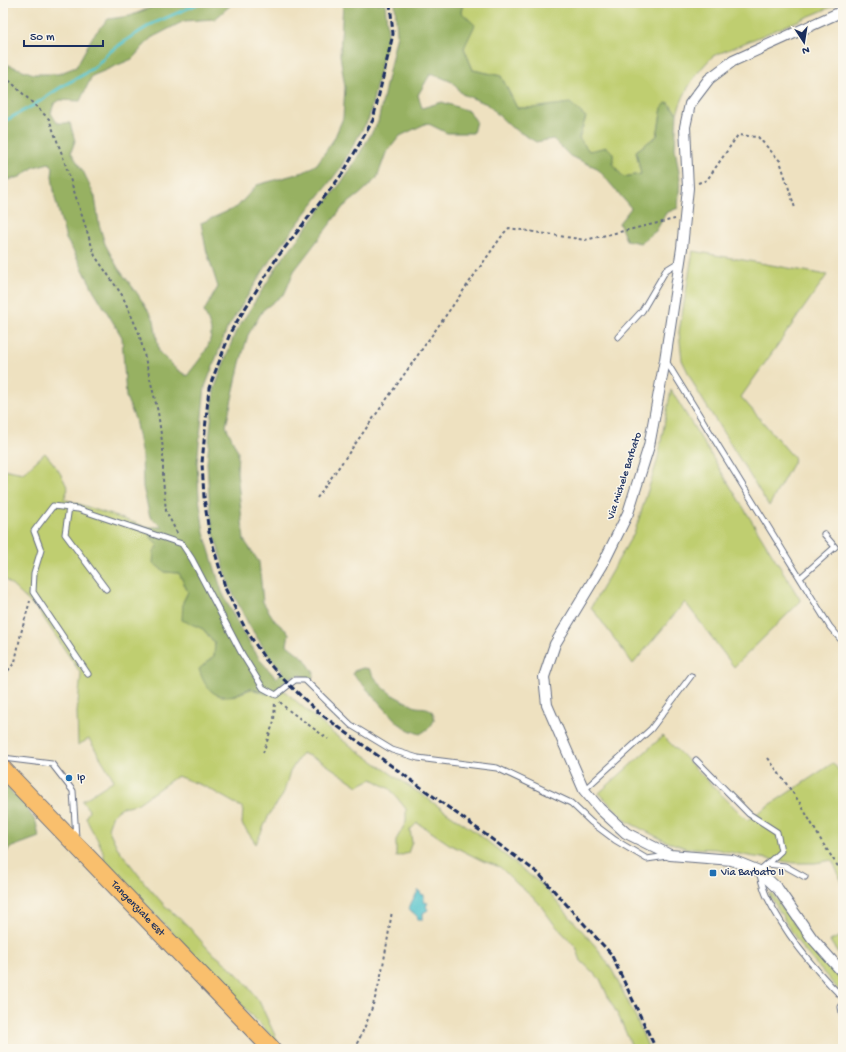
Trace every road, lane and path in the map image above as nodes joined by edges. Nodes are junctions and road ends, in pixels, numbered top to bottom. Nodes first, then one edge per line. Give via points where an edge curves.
1 (843, 11) edge
2 (3, 78) edge
3 (688, 188) junction
4 (794, 208) dead end
5 (686, 217) junction
6 (680, 262) junction
7 (618, 337) dead end
8 (665, 360) junction
9 (317, 498) dead end
10 (69, 507) junction
11 (824, 534) dead end
12 (182, 544) junction
13 (800, 578) junction
14 (106, 589) dead end
15 (32, 592) junction
16 (843, 642) edge
17 (3, 674) edge
18 (88, 674) dead end
19 (691, 676) dead end
20 (276, 695) junction
21 (328, 739) dead end
22 (263, 752) dead end
23 (3, 758) edge
24 (768, 758) dead end
25 (696, 760) dead end
26 (3, 769) edge
27 (584, 790) junction
28 (76, 846) junction
29 (670, 855) junction
30 (767, 864) junction
31 (758, 870) junction
32 (843, 874) edge
33 (805, 878) dead end
34 (392, 911) dead end
35 (843, 973) edge
36 (843, 998) edge
37 (843, 1004) edge
38 (843, 1018) edge
39 (272, 1049) edge
40 (354, 1049) edge

1 - 3 street, Via Michele Barbato via 733,61 709,79 690,104 685,127
2 - 12 path via 11,82 49,119 94,256 122,295 140,333 158,412 166,510
3 - 4 path via 707,180 738,135 758,137 780,161
3 - 5 street, Via Michele Barbato
5 - 6 street, Via Michele Barbato
5 - 9 path via 585,240 509,228
6 - 7 lane via 666,270 642,312
6 - 8 street, Via Michele Barbato
8 - 13 lane
8 - 27 street, Via Michele Barbato via 649,446 628,513 602,566 555,644 544,677 547,705
10 - 12 lane
10 - 14 lane via 65,534
10 - 15 lane via 53,506 34,531 41,550 34,573
11 - 13 lane via 835,547
12 - 20 lane via 263,688
13 - 16 lane via 830,627
15 - 17 path via 16,662
15 - 18 lane
19 - 27 lane via 652,729
20 - 21 path via 287,709
20 - 22 path via 274,721
20 - 29 lane via 295,680 305,680 351,725 392,750 418,758 497,768 571,803 615,840 647,859
23 - 28 lane via 52,764 72,791
24 - 32 path via 800,803
25 - 30 lane via 748,814 778,832 781,851
26 - 28 main road, Tangenziale Est
27 - 29 street, Via Michele Barbato via 626,833
28 - 39 main road, Tangenziale Est
29 - 31 street, Via Michele Barbato via 732,860
30 - 31 lane
30 - 33 lane via 785,866
31 - 35 street via 778,889 812,938
31 - 36 lane via 766,896 797,948
34 - 40 path via 379,988 372,1011
37 - 38 lane

